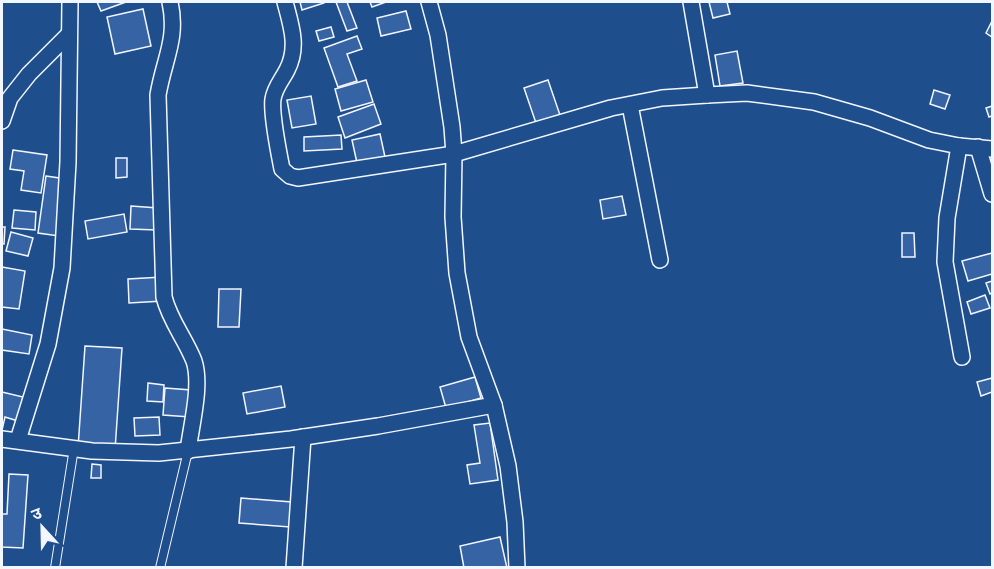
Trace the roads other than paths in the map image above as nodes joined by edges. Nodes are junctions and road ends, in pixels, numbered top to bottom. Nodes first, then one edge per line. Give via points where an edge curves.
1 (70, 2) edge
2 (170, 2) edge
3 (285, 2) edge
4 (429, 2) edge
5 (691, 2) edge
6 (68, 35) junction
7 (707, 95) junction
8 (630, 105) junction
9 (2, 121) edge
10 (959, 146) junction
11 (986, 148) edge
12 (454, 154) junction
13 (993, 194) edge
14 (660, 260) dead end
15 (962, 357) dead end
16 (494, 405) junction
17 (303, 437) junction
18 (2, 439) edge
19 (18, 440) junction
20 (74, 448) junction
21 (188, 451) junction
22 (55, 567) edge
23 (160, 567) edge
24 (294, 567) edge
25 (517, 567) edge

1 - 6 street
2 - 21 street via 174,30 159,95 164,297 168,313 195,364 197,384
3 - 12 street via 295,43 272,102 282,169 298,178
4 - 12 street via 440,46
5 - 7 street
6 - 9 street via 10,98
6 - 19 street via 70,100 62,268 48,344
7 - 8 street
7 - 10 street via 747,93 814,102
8 - 12 street
8 - 14 street
10 - 11 street
10 - 15 street via 947,218 945,262
11 - 13 street
12 - 16 street via 457,273 469,337
16 - 17 street
16 - 25 street via 508,466
17 - 21 street
17 - 24 street
18 - 19 street
19 - 20 street
20 - 21 street
20 - 22 lane
21 - 23 lane

